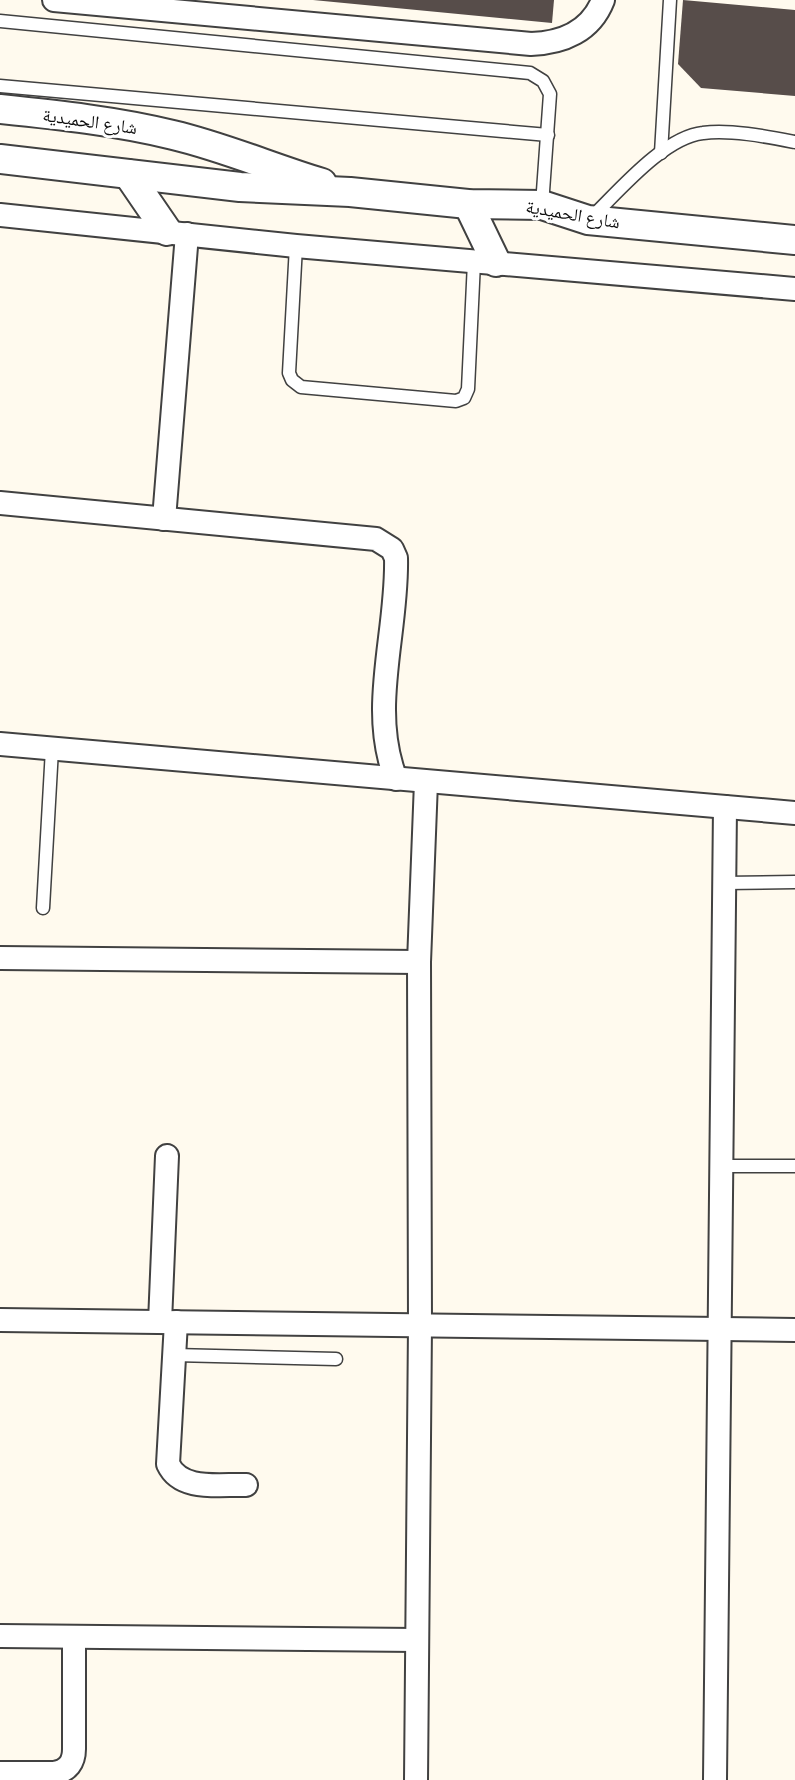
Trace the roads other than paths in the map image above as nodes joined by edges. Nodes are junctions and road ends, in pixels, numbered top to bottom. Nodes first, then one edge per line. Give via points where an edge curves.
1 (54, 0) edge
2 (603, 0) edge
3 (670, 0) edge
4 (0, 21) edge
5 (0, 86) edge
6 (0, 109) edge
7 (548, 135) junction
8 (795, 142) edge
9 (661, 153) junction
10 (0, 159) edge
11 (128, 174) junction
12 (350, 192) junction
13 (468, 204) junction
14 (542, 205) junction
15 (0, 215) edge
16 (588, 220) junction
17 (177, 232) junction
18 (795, 240) edge
19 (296, 246) junction
20 (485, 262) junction
21 (795, 289) edge
22 (0, 503) edge
23 (164, 519) junction
24 (0, 744) edge
25 (52, 749) junction
26 (396, 780) junction
27 (426, 782) junction
28 (725, 807) junction
29 (795, 813) edge
30 (795, 882) edge
31 (724, 883) junction
32 (43, 908) dead end
33 (0, 958) edge
34 (420, 962) junction
35 (167, 1156) dead end
36 (721, 1166) junction
37 (795, 1166) edge
38 (0, 1320) edge
39 (168, 1322) junction
40 (420, 1326) junction
41 (720, 1329) junction
42 (795, 1330) edge
43 (174, 1354) junction
44 (336, 1359) dead end
45 (246, 1485) dead end
46 (0, 1636) edge
47 (74, 1637) junction
48 (417, 1640) junction
49 (0, 1773) edge
50 (416, 1780) edge
51 (715, 1780) edge

1 - 2 street via 549,44 581,30 594,18
3 - 9 lane
4 - 7 lane via 530,74 543,81 550,94
5 - 7 lane
6 - 12 street, شارع الحميدية via 128,125 174,135
7 - 14 lane
8 - 9 lane via 704,132 688,136
9 - 16 lane
10 - 11 street, شارع الحميدية
11 - 12 street, شارع الحميدية via 240,187
11 - 17 street
12 - 13 street, شارع الحميدية
13 - 14 street, شارع الحميدية
13 - 20 street
14 - 16 street, شارع الحميدية
15 - 17 street
16 - 18 street, شارع الحميدية
17 - 19 street
17 - 23 street
19 - 20 street
19 - 20 lane via 289,373 296,384 456,401 464,398 468,389
20 - 21 street
22 - 23 street
23 - 26 street via 376,539 392,549 396,568 383,721
24 - 25 street
25 - 26 street
25 - 32 lane
26 - 27 street
27 - 28 street
27 - 34 street
28 - 29 street
28 - 31 street
30 - 31 lane
31 - 36 street
33 - 34 street
34 - 40 street
35 - 39 street
36 - 37 lane
36 - 41 street
38 - 39 street
39 - 40 street
39 - 43 street
40 - 41 street
40 - 48 street
41 - 42 street
41 - 51 street
43 - 44 lane
43 - 45 street via 168,1454 172,1473 188,1483
46 - 47 street
47 - 48 street
47 - 49 street via 72,1763 62,1772
48 - 50 street

